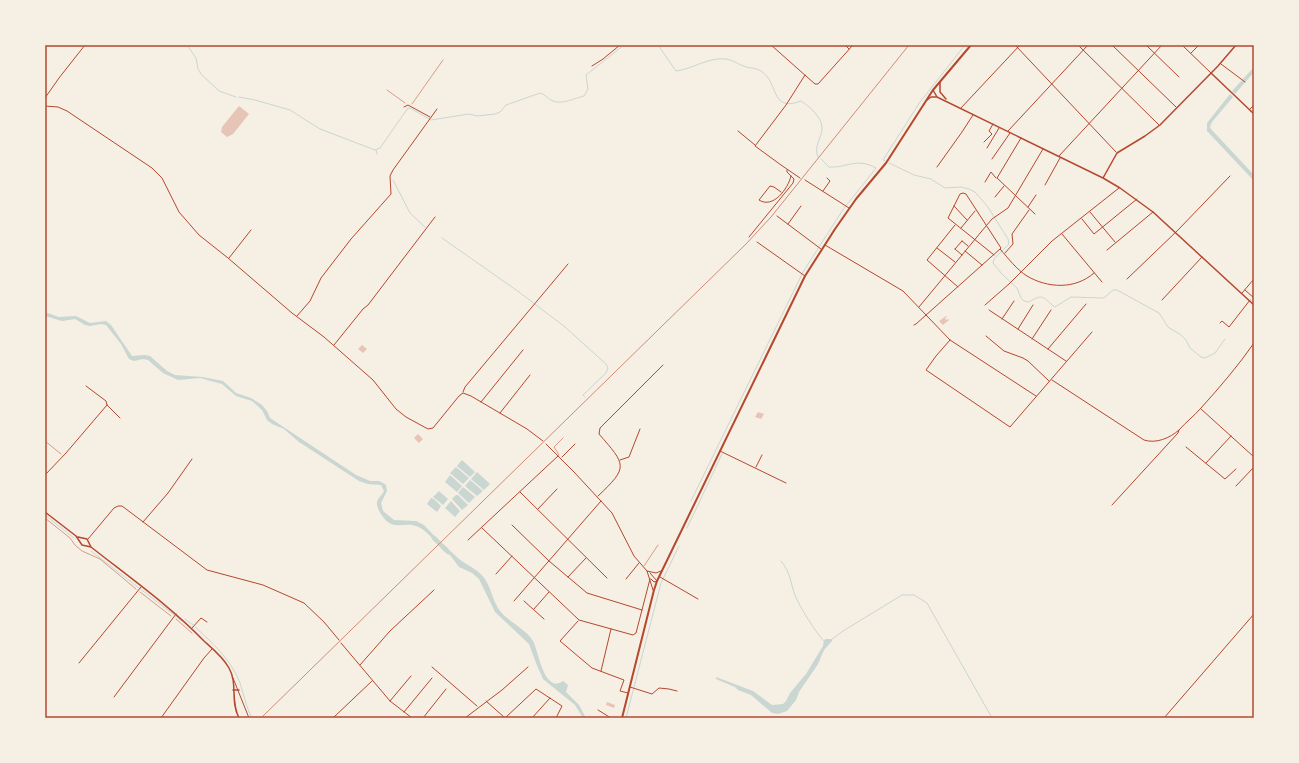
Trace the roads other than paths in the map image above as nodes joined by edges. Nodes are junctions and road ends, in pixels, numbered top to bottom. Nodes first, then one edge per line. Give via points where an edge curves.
1 (85, 45) edge
2 (620, 45) edge
3 (771, 45) edge
4 (845, 45) edge
5 (853, 45) edge
6 (970, 45) edge
7 (1015, 45) edge
8 (1020, 45) edge
9 (1078, 45) edge
10 (1088, 45) edge
11 (1112, 45) edge
12 (1146, 45) edge
13 (1162, 45) edge
14 (1182, 45) edge
15 (1199, 45) edge
16 (1236, 45) edge
17 (1018, 48) junction
18 (850, 49) junction
19 (1084, 50) junction
20 (1154, 53) junction
21 (1191, 53) junction
22 (1221, 64) junction
23 (592, 66) dead end
24 (1138, 71) junction
25 (1211, 73) junction
26 (805, 75) junction
27 (1179, 77) dead end
28 (940, 80) junction
29 (1245, 82) dead end
30 (1052, 84) junction
31 (1122, 89) junction
32 (933, 90) junction
33 (940, 92) junction
34 (937, 97) junction
35 (45, 98) edge
36 (926, 101) junction
37 (947, 101) junction
38 (1254, 104) edge
39 (45, 106) edge
40 (404, 107) dead end
41 (961, 108) junction
42 (1177, 108) junction
43 (437, 109) dead end
44 (1249, 110) junction
45 (973, 114) junction
46 (1254, 114) edge
47 (430, 119) junction
48 (1089, 123) junction
49 (993, 124) junction
50 (1160, 125) junction
51 (1000, 127) junction
52 (738, 131) dead end
53 (1009, 132) junction
54 (1021, 138) junction
55 (984, 142) dead end
56 (755, 146) junction
57 (987, 148) dead end
58 (1043, 149) junction
59 (1117, 153) junction
60 (1060, 157) junction
61 (992, 159) dead end
62 (937, 167) dead end
63 (788, 170) junction
64 (791, 176) junction
65 (1230, 176) dead end
66 (800, 178) dead end
67 (827, 178) dead end
68 (997, 178) junction
69 (1102, 178) junction
70 (805, 180) dead end
71 (985, 182) dead end
72 (1004, 185) junction
73 (1045, 185) dead end
74 (1120, 188) junction
75 (823, 191) junction
76 (781, 192) junction
77 (1036, 195) dead end
78 (1016, 197) junction
79 (995, 198) dead end
80 (1137, 199) junction
81 (801, 206) dead end
82 (953, 206) junction
83 (849, 207) junction
84 (1028, 208) junction
85 (976, 210) junction
86 (1090, 212) junction
87 (1154, 212) junction
88 (1034, 214) dead end
89 (778, 216) dead end
90 (435, 217) dead end
91 (1081, 218) junction
92 (967, 221) junction
93 (787, 224) junction
94 (955, 224) junction
95 (986, 226) junction
96 (1103, 227) junction
97 (960, 228) junction
98 (251, 230) dead end
99 (1176, 232) junction
100 (1062, 234) junction
101 (749, 237) dead end
102 (974, 239) junction
103 (757, 242) dead end
104 (1115, 243) junction
105 (824, 244) junction
106 (969, 246) junction
107 (937, 247) junction
108 (820, 249) junction
109 (1001, 250) junction
110 (1107, 250) dead end
111 (965, 251) junction
112 (1004, 253) junction
113 (962, 255) junction
114 (994, 255) junction
115 (1202, 257) junction
116 (228, 258) junction
117 (956, 262) junction
118 (568, 264) dead end
119 (982, 265) junction
120 (1022, 272) junction
121 (1094, 273) junction
122 (804, 275) junction
123 (945, 275) junction
124 (1126, 279) dead end
125 (1254, 279) edge
126 (1102, 282) dead end
127 (958, 287) junction
128 (1245, 290) junction
129 (1242, 293) junction
130 (1254, 298) edge
131 (1162, 300) dead end
132 (1250, 300) junction
133 (1014, 302) dead end
134 (1086, 304) dead end
135 (985, 305) dead end
136 (1033, 305) dead end
137 (1254, 305) edge
138 (919, 307) junction
139 (989, 310) dead end
140 (1051, 310) dead end
141 (926, 315) junction
142 (297, 317) junction
143 (1002, 319) junction
144 (1220, 323) dead end
145 (914, 325) dead end
146 (1017, 329) junction
147 (1092, 332) dead end
148 (986, 336) dead end
149 (1032, 339) junction
150 (950, 340) junction
151 (1254, 343) edge
152 (334, 346) junction
153 (1047, 349) junction
154 (523, 350) dead end
155 (1066, 362) junction
156 (663, 365) dead end
157 (530, 375) dead end
158 (1051, 380) junction
159 (1049, 382) junction
160 (86, 386) dead end
161 (463, 393) junction
162 (1036, 396) junction
163 (481, 402) junction
164 (107, 404) junction
165 (1201, 408) junction
166 (500, 413) junction
167 (120, 418) dead end
168 (640, 429) dead end
169 (1179, 430) junction
170 (1231, 436) junction
171 (563, 438) dead end
172 (543, 441) dead end
173 (546, 444) dead end
174 (575, 444) dead end
175 (1186, 447) dead end
176 (720, 451) junction
177 (559, 455) junction
178 (762, 455) dead end
179 (1254, 457) edge
180 (561, 458) junction
181 (192, 459) dead end
182 (619, 460) junction
183 (1206, 463) junction
184 (755, 467) junction
185 (1254, 467) edge
186 (1236, 469) dead end
187 (45, 475) edge
188 (786, 482) dead end
189 (1236, 486) dead end
190 (557, 489) dead end
191 (519, 492) junction
192 (597, 496) junction
193 (601, 501) junction
194 (1112, 505) dead end
195 (537, 509) junction
196 (45, 512) edge
197 (143, 522) junction
198 (512, 525) dead end
199 (482, 528) junction
200 (76, 536) junction
201 (90, 536) junction
202 (84, 538) junction
203 (568, 539) junction
204 (468, 540) dead end
205 (88, 541) junction
206 (80, 542) junction
207 (658, 545) dead end
208 (85, 546) junction
209 (91, 547) junction
210 (512, 556) junction
211 (586, 558) junction
212 (549, 561) junction
213 (640, 563) junction
214 (643, 567) junction
215 (662, 570) junction
216 (647, 571) junction
217 (649, 572) junction
218 (496, 574) dead end
219 (535, 577) junction
220 (660, 577) junction
221 (568, 578) junction
222 (607, 578) dead end
223 (626, 579) dead end
224 (650, 579) junction
225 (657, 581) junction
226 (141, 587) junction
227 (434, 590) dead end
228 (654, 590) junction
229 (549, 591) junction
230 (698, 599) dead end
231 (514, 601) dead end
232 (524, 601) dead end
233 (533, 610) junction
234 (642, 610) junction
235 (176, 614) junction
236 (1254, 614) edge
237 (544, 619) dead end
238 (579, 620) junction
239 (207, 622) dead end
240 (192, 628) junction
241 (611, 629) junction
242 (339, 640) dead end
243 (341, 643) dead end
244 (213, 649) junction
245 (79, 663) dead end
246 (360, 665) junction
247 (432, 667) dead end
248 (528, 667) dead end
249 (601, 671) junction
250 (232, 676) junction
251 (411, 676) dead end
252 (432, 678) dead end
253 (372, 680) junction
254 (631, 687) junction
255 (446, 689) dead end
256 (234, 690) junction
257 (239, 690) junction
258 (676, 691) dead end
259 (627, 693) junction
260 (114, 697) dead end
261 (550, 698) junction
262 (390, 701) junction
263 (486, 701) junction
264 (478, 707) junction
265 (598, 710) dead end
266 (404, 713) junction
267 (161, 718) edge
268 (239, 718) edge
269 (249, 718) edge
270 (333, 718) edge
271 (412, 718) edge
272 (423, 718) edge
273 (465, 718) edge
274 (505, 718) edge
275 (532, 718) edge
276 (556, 718) edge
277 (611, 718) edge
278 (622, 718) edge
279 (1164, 718) edge

1 - 35 street
2 - 23 street
3 - 26 street
4 - 18 street
5 - 18 street
6 - 28 main road
7 - 17 street
8 - 17 street
9 - 19 street
10 - 19 street
11 - 24 street
12 - 20 street
13 - 20 street
14 - 21 street
15 - 21 street
16 - 22 street
17 - 30 street
17 - 41 street
18 - 26 street via 822,82 815,84
19 - 30 street
19 - 31 street
20 - 24 street
20 - 27 street
21 - 25 street
22 - 25 street
22 - 29 street
24 - 31 street
24 - 42 street
25 - 42 street
25 - 44 street
26 - 56 street
28 - 32 main road
28 - 33 street
30 - 48 street
30 - 53 street
31 - 48 street
31 - 50 street
32 - 33 street
32 - 34 street
32 - 36 main road
33 - 37 street
34 - 36 street via 931,97
34 - 37 street
36 - 83 main road via 886,162
37 - 41 street
38 - 44 street
39 - 116 street via 67,111 152,168 162,178 184,220
40 - 47 street via 408,105
41 - 45 street
42 - 50 street
43 - 47 street
44 - 46 street
45 - 49 street
45 - 62 street
47 - 142 street via 393,170 390,176 391,194 321,278 310,301
48 - 59 street
48 - 60 street
49 - 51 street
49 - 55 street via 989,131 992,134
50 - 59 street
51 - 53 street
51 - 57 street
52 - 56 street
53 - 54 street
53 - 61 street
54 - 58 street
54 - 68 street
56 - 63 street
58 - 60 street
58 - 78 street
59 - 69 street
60 - 69 street
60 - 73 street
63 - 64 street
63 - 66 street
64 - 76 street via 789,183
64 - 101 street via 794,183
65 - 99 street
67 - 75 street via 830,181
68 - 71 street via 991,172
68 - 72 street
69 - 74 street
70 - 75 street
72 - 78 street
72 - 79 street
74 - 80 street
74 - 86 street
75 - 83 street
76 - 76 street via 770,202 759,200 770,186
77 - 84 street
78 - 84 street
78 - 95 street via 1008,208
80 - 87 street
80 - 96 street
81 - 93 street
82 - 85 street via 960,194 964,193
82 - 92 street
82 - 94 street via 948,218
83 - 105 main road
84 - 88 street
84 - 112 street via 1012,234 1013,244
85 - 92 street
85 - 95 street
86 - 91 street
86 - 96 street
87 - 99 street
87 - 104 street
89 - 93 street
90 - 152 street
91 - 96 street via 1094,234
91 - 100 street
92 - 97 street
93 - 108 street
94 - 97 street
94 - 107 street
95 - 102 street
95 - 109 street
96 - 104 street
97 - 102 street
98 - 116 street
99 - 115 street
99 - 124 street
100 - 120 street
100 - 121 street
102 - 106 street
102 - 114 street
103 - 122 street
104 - 110 street
105 - 108 main road
105 - 138 street via 902,291
106 - 111 street
106 - 113 street via 962,241 955,249
107 - 117 street
107 - 123 street via 926,260
108 - 122 main road
109 - 112 street
109 - 114 street
111 - 113 street
111 - 119 street
112 - 120 street
113 - 117 street
114 - 119 street
115 - 129 street
115 - 131 street
116 - 142 street
117 - 123 street
118 - 161 street via 465,387
119 - 127 street
120 - 121 street via 1056,286 1082,281
120 - 135 street
121 - 126 street
122 - 176 main road
123 - 127 street
123 - 138 street
125 - 128 street
127 - 141 street
128 - 129 street
128 - 130 street
129 - 132 street
132 - 137 street
132 - 144 street via 1229,327 1222,321
133 - 143 street
134 - 153 street
136 - 146 street
138 - 141 street
139 - 143 street
140 - 149 street
141 - 145 street
141 - 150 street
142 - 152 street
143 - 146 street
146 - 149 street
147 - 155 street
148 - 159 street via 1004,351 1028,361
149 - 153 street
150 - 162 street
150 - 162 street via 926,370 1010,427
151 - 165 street via 1238,366
152 - 161 street via 373,380 396,409 428,429 436,426
153 - 155 street
154 - 163 street
155 - 158 street
156 - 182 street via 600,428 599,434
157 - 166 street
158 - 159 street
158 - 169 street via 1148,442 1169,437
159 - 162 street
160 - 164 street
161 - 163 street
163 - 166 street
164 - 167 street
164 - 187 street
165 - 169 street
165 - 170 street
166 - 172 street
168 - 182 street via 628,457
169 - 194 street
170 - 179 street
170 - 183 street
171 - 177 lane via 554,447
173 - 177 street
174 - 180 street
175 - 183 street
176 - 184 street
176 - 215 main road
177 - 180 street
177 - 191 street
178 - 184 street
180 - 192 street
181 - 197 street
182 - 192 street via 617,477
183 - 186 street via 1225,479
184 - 188 street
185 - 189 street
190 - 195 street
191 - 195 street
191 - 199 street
192 - 193 street
193 - 203 street
193 - 213 street via 612,514
195 - 203 street
196 - 200 street
197 - 201 street via 124,507 118,506
197 - 242 street via 207,570 263,585 304,603
198 - 212 street
199 - 204 street
199 - 210 street
200 - 202 street
200 - 206 street
201 - 202 street
201 - 205 street
202 - 205 street
202 - 206 street
203 - 211 street
203 - 212 street
205 - 208 street
205 - 209 street
206 - 208 street
207 - 214 lane
208 - 209 street
209 - 226 street
210 - 218 street
210 - 219 street
211 - 221 street
211 - 222 street
212 - 219 street
212 - 221 street
213 - 214 street
213 - 223 street
214 - 216 street
215 - 217 street via 656,573
215 - 220 main road
216 - 217 street
216 - 224 street
217 - 225 street
219 - 229 street
219 - 231 street
220 - 225 main road
220 - 230 street
221 - 234 street via 591,595
224 - 225 street
224 - 228 street
224 - 234 street
225 - 228 main road
226 - 235 street
226 - 245 street
227 - 246 street via 390,631
228 - 254 main road
229 - 233 street
229 - 238 street
232 - 233 street
233 - 237 street
234 - 241 street via 636,633 633,635
235 - 240 street
235 - 260 street
236 - 279 street
238 - 241 street
238 - 249 street via 560,641 592,668
239 - 240 street via 201,618
240 - 244 street
241 - 249 street
243 - 246 street
244 - 250 street via 228,666
244 - 267 street
246 - 253 street
247 - 264 street
248 - 263 street
249 - 259 street via 624,680 620,691
250 - 256 street
250 - 257 street
251 - 262 street
252 - 266 street
253 - 262 street
253 - 270 street
254 - 258 street via 652,694 659,688
254 - 259 main road
255 - 272 street
256 - 257 street
256 - 268 street via 234,704
257 - 269 street
259 - 278 main road
261 - 274 street via 536,689
261 - 275 street
261 - 276 street via 562,706
262 - 266 street
263 - 264 street
263 - 274 street
264 - 273 street
265 - 277 street
266 - 271 street

